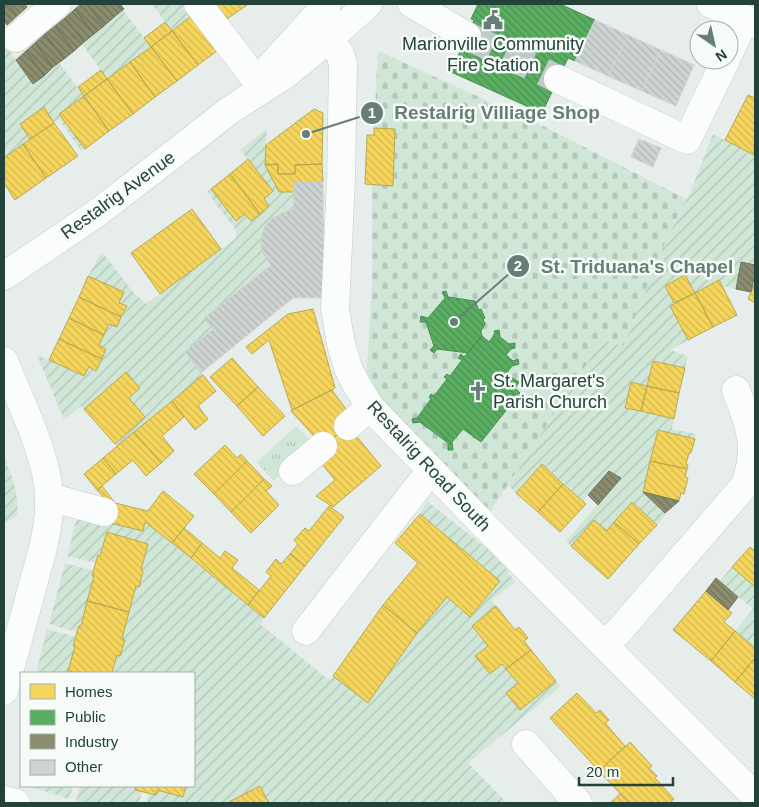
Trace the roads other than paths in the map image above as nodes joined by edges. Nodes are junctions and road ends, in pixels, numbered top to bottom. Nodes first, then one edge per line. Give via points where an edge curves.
1 (57, 4) edge
2 (198, 4) edge
3 (327, 4) edge
4 (368, 4) edge
5 (412, 4) edge
6 (711, 4) edge
7 (750, 22) edge
8 (467, 36) tunnel mouth
9 (16, 38) dead end
10 (739, 38) edge
11 (329, 39) junction
12 (721, 70) edge
13 (558, 79) tunnel mouth
14 (260, 85) junction
15 (4, 276) edge
16 (4, 361) edge
17 (736, 390) dead end
18 (370, 407) junction
19 (348, 426) dead end
20 (323, 446) dead end
21 (754, 454) edge
22 (432, 470) junction
23 (293, 471) dead end
24 (49, 498) junction
25 (104, 512) dead end
26 (306, 631) dead end
27 (605, 645) junction
28 (4, 691) edge
29 (526, 744) dead end
30 (746, 795) edge
31 (4, 800) edge
32 (16, 803) edge
33 (578, 803) edge

1 - 9 street
2 - 14 street
3 - 14 street, Restalrig Avenue
4 - 11 street, Restalrig Avenue
5 - 8 street
6 - 7 street
7 - 10 street
11 - 14 street, Restalrig Avenue via 285,76
11 - 18 street, Restalrig Road South via 343,64 336,315 348,368
12 - 13 street via 687,140
14 - 15 street, Restalrig Avenue via 97,213
16 - 24 street via 38,447
17 - 21 street via 751,430
18 - 19 street
18 - 22 street, Restalrig Road South
20 - 23 street
21 - 27 street via 742,489
22 - 26 street
22 - 27 street, Restalrig Road South
24 - 25 street
24 - 28 street via 47,532
27 - 30 street, Restalrig Road South
29 - 33 street
31 - 32 street

